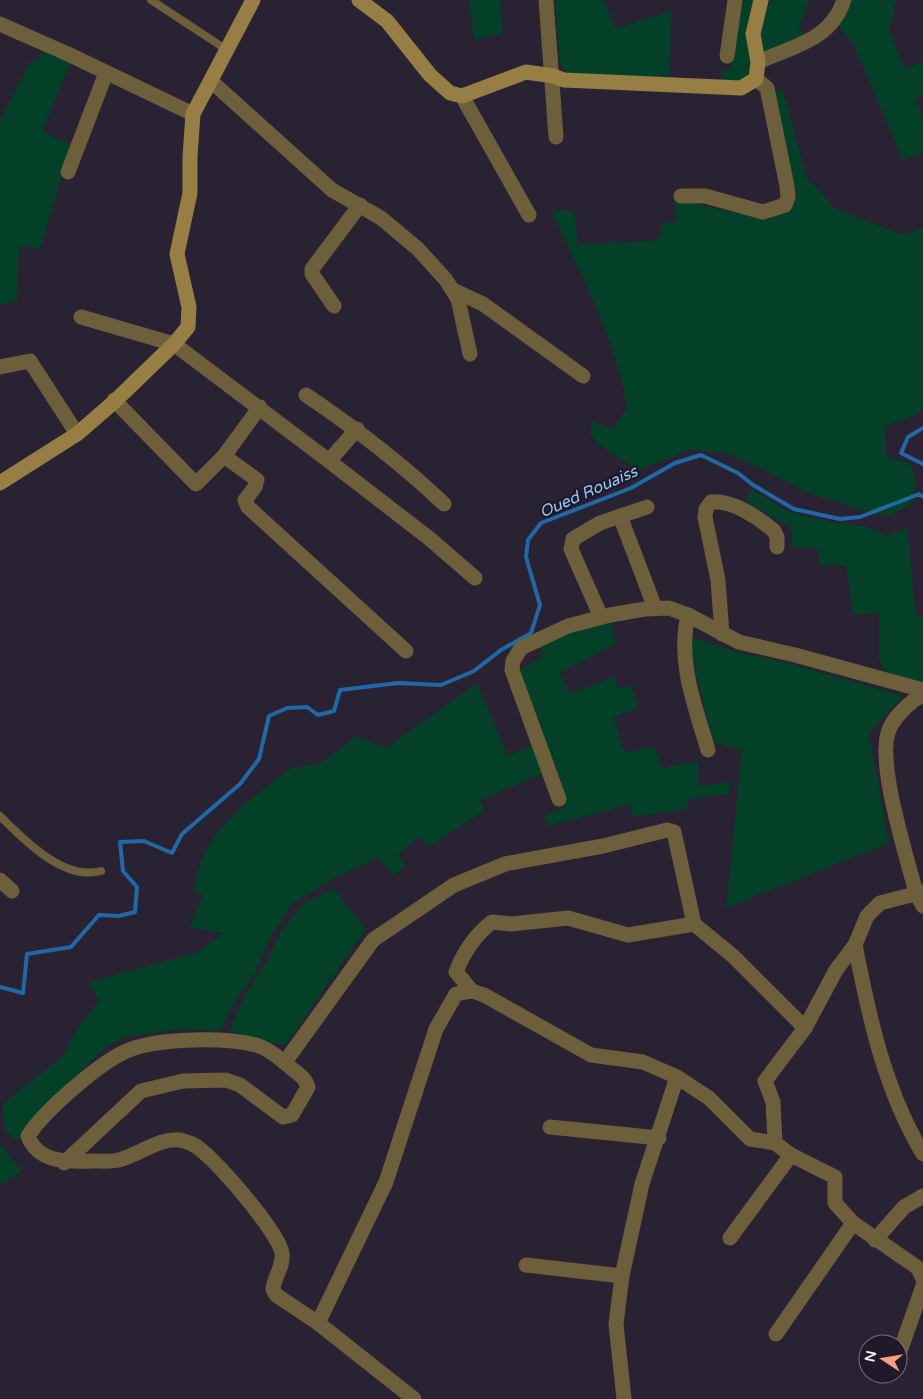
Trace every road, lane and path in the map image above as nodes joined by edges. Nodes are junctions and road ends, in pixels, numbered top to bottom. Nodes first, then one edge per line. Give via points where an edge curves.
1 (151, 0) edge
2 (253, 0) edge
3 (359, 0) edge
4 (546, 0) edge
5 (735, 0) edge
6 (761, 0) edge
7 (844, 0) edge
8 (0, 24) edge
9 (227, 50) junction
10 (726, 56) dead end
11 (758, 62) junction
12 (106, 73) junction
13 (553, 76) junction
14 (756, 79) junction
15 (211, 81) junction
16 (462, 96) junction
17 (193, 114) junction
18 (556, 137) dead end
19 (68, 172) dead end
20 (681, 196) dead end
21 (360, 205) junction
22 (529, 215) dead end
23 (453, 290) junction
24 (334, 306) dead end
25 (81, 317) dead end
26 (174, 344) junction
27 (470, 354) dead end
28 (0, 367) edge
29 (583, 376) dead end
30 (306, 395) dead end
31 (114, 400) junction
32 (260, 407) junction
33 (357, 430) junction
34 (77, 434) junction
35 (224, 456) junction
36 (329, 461) junction
37 (0, 483) edge
38 (444, 504) dead end
39 (647, 507) dead end
40 (620, 516) junction
41 (777, 547) dead end
42 (476, 578) dead end
43 (654, 608) junction
44 (688, 615) junction
45 (601, 617) junction
46 (722, 634) junction
47 (406, 651) dead end
48 (923, 690) edge
49 (923, 696) edge
50 (708, 750) dead end
51 (559, 799) dead end
52 (0, 816) edge
53 (101, 871) dead end
54 (0, 880) edge
55 (12, 891) dead end
56 (921, 897) edge
57 (694, 924) junction
58 (855, 945) junction
59 (472, 991) junction
60 (805, 1028) junction
61 (285, 1062) junction
62 (677, 1078) junction
63 (550, 1127) dead end
64 (659, 1138) junction
65 (776, 1143) junction
66 (923, 1154) edge
67 (791, 1155) junction
68 (64, 1162) junction
69 (923, 1196) edge
70 (853, 1223) junction
71 (730, 1238) dead end
72 (875, 1240) junction
73 (526, 1265) dead end
74 (622, 1276) junction
75 (923, 1278) edge
76 (923, 1286) edge
77 (318, 1323) junction
78 (776, 1334) dead end
79 (906, 1334) edge
80 (414, 1399) edge
81 (624, 1399) edge

1 - 9 lane
2 - 9 street
3 - 16 street via 387,21 430,75 450,93
4 - 13 street
5 - 10 street
6 - 11 street via 754,34
7 - 11 street via 840,12 823,33
8 - 12 street
9 - 15 street
11 - 14 street
12 - 17 street
12 - 19 street
13 - 14 street via 572,80 741,88
13 - 16 street via 526,72
13 - 18 street
14 - 20 street via 767,88 787,186 785,205 763,212 705,196
15 - 17 street
15 - 21 street via 332,190
16 - 22 street
17 - 26 street via 190,193 177,254 189,306 188,327
21 - 23 street via 418,249
21 - 24 street via 312,270
23 - 27 street via 458,299
23 - 29 street via 483,304
25 - 26 street
26 - 31 street
26 - 32 street
28 - 34 street via 30,361
30 - 33 street
31 - 34 street
31 - 35 street via 196,484
32 - 35 street
32 - 36 street
33 - 36 street
33 - 38 street via 406,467
34 - 37 street
35 - 47 street via 257,480 256,487 245,500 248,507
36 - 42 street
39 - 40 street
40 - 43 street
40 - 45 street via 600,523 573,539 571,544
41 - 46 street via 774,531 734,506 711,502 706,509 718,580
43 - 44 street via 669,608
43 - 45 street
44 - 46 street
44 - 50 street via 683,649
45 - 51 street via 568,626 520,648 513,661 512,670
46 - 48 street via 739,642
49 - 56 street via 899,713 888,730 886,746 887,774
52 - 53 lane via 24,841 68,870 90,874
54 - 55 street
56 - 58 street via 880,903 867,916
57 - 59 street via 628,936 568,918 511,924 492,922 462,958 456,972
57 - 60 street via 733,956
57 - 61 street via 674,832 666,830 603,846 505,864 454,885 373,940
58 - 60 street via 836,970
58 - 66 street via 870,1022 906,1126
59 - 62 street via 591,1055 643,1062
59 - 77 street via 456,994 436,1029 386,1182
60 - 65 street via 765,1081 773,1102
61 - 68 street via 306,1080 308,1087 292,1115 282,1117 240,1085 226,1080 183,1081 141,1091
61 - 68 street via 258,1045 186,1038 128,1050 97,1069 36,1124 28,1136 31,1145 41,1154
62 - 64 street
62 - 65 street via 709,1098 750,1139
63 - 64 street
64 - 74 street via 642,1184
65 - 67 street
67 - 70 street via 835,1177 834,1204
67 - 71 street
68 - 77 street via 119,1160 179,1140 194,1144 210,1157 278,1242 282,1263 274,1283 276,1295
69 - 72 street via 904,1207
70 - 72 street
70 - 78 street
72 - 75 street via 918,1268
73 - 74 street
74 - 81 street via 616,1324
76 - 79 street
77 - 80 street

